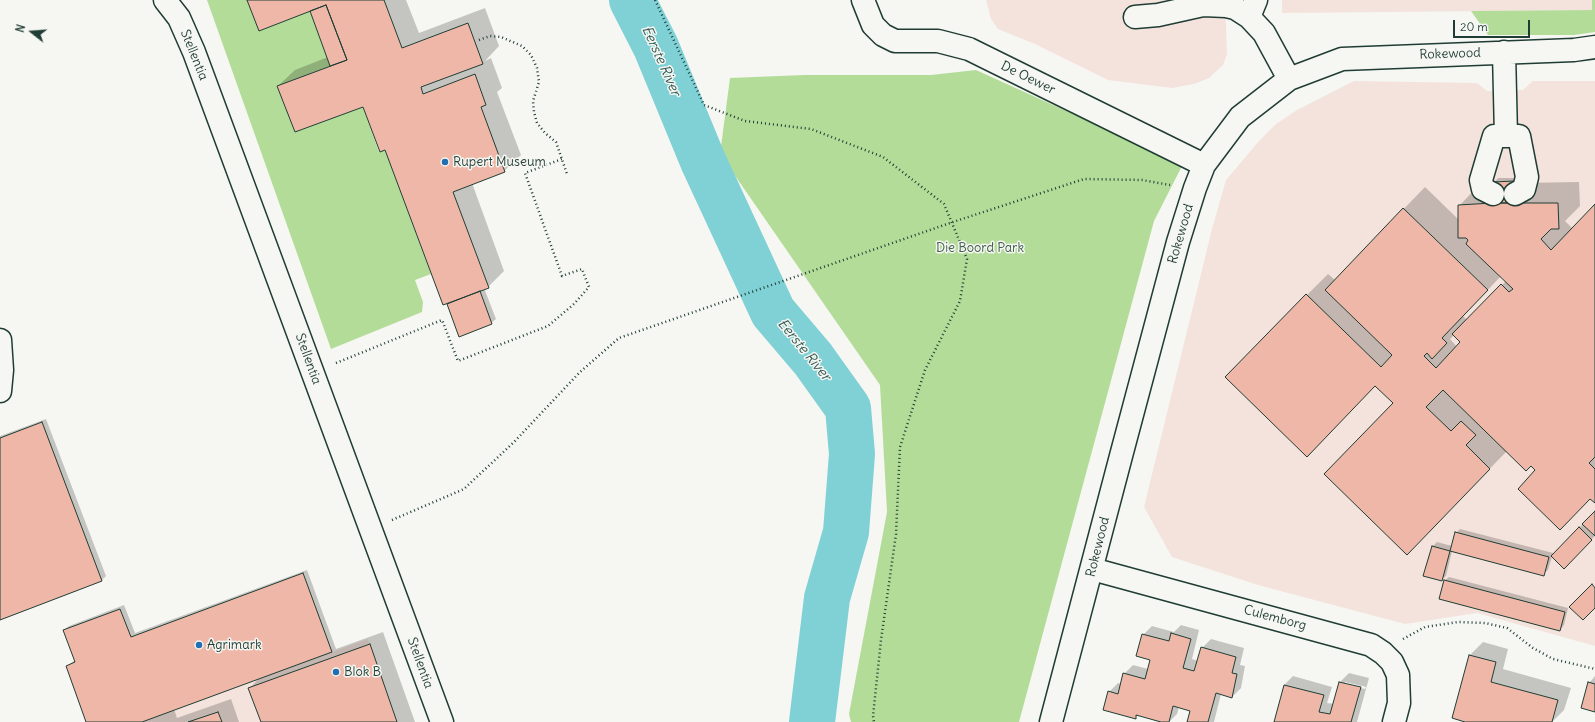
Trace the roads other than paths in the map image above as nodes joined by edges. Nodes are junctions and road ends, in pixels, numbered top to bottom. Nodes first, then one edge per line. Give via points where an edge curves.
1 (165, 0) edge
2 (863, 0) edge
3 (1253, 8) edge
4 (1135, 17) dead end
5 (1595, 47) edge
6 (1504, 52) junction
7 (1289, 79) junction
8 (1506, 136) junction
9 (1204, 165) junction
10 (1493, 194) dead end
11 (1515, 194) dead end
12 (0, 340) edge
13 (0, 391) edge
14 (1092, 569) junction
15 (442, 722) edge
16 (1052, 722) edge
17 (1394, 722) edge

1 - 15 street, Stellentia via 178,18 194,52
2 - 9 street, De Oewer via 873,25 883,35 895,40 938,41 969,48
3 - 4 street via 1203,5 1158,15
3 - 7 street
5 - 6 street, Rokewood
6 - 7 street, Rokewood via 1342,59
6 - 8 street
7 - 9 street, Rokewood via 1240,117
8 - 10 street via 1481,180 1483,189
8 - 11 street via 1527,177 1524,189
9 - 14 street, Rokewood via 1178,242
12 - 13 street
14 - 16 street, Rokewood
14 - 17 street, Culemborg via 1371,645 1392,662 1398,675 1398,703

